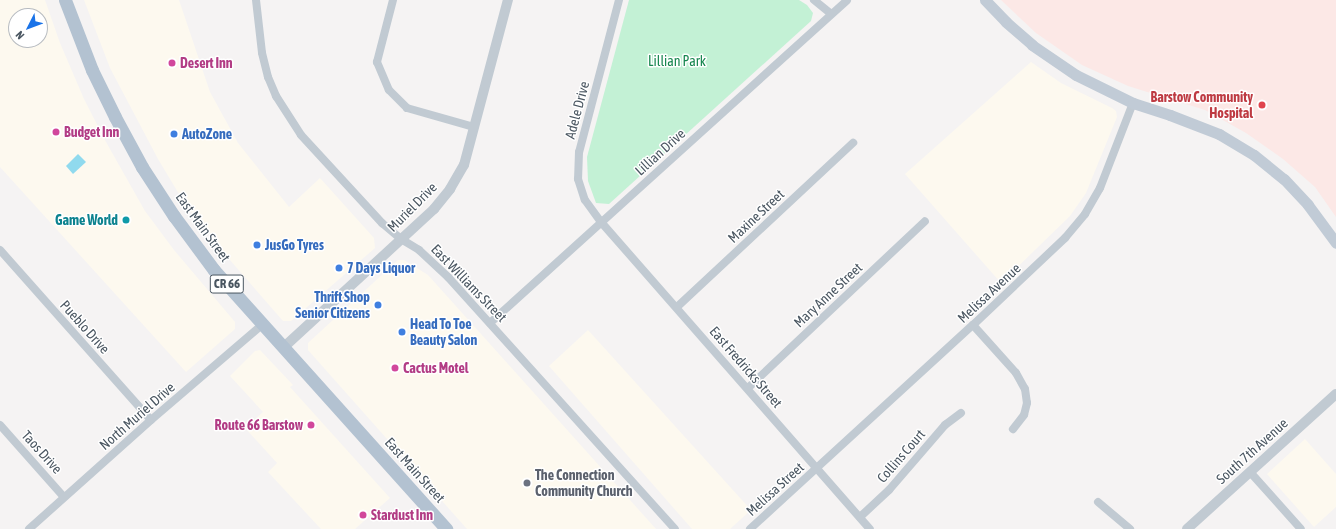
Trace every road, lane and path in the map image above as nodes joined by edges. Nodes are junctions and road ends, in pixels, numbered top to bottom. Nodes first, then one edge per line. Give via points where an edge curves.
1 (65, 0) edge
2 (256, 0) edge
3 (394, 0) edge
4 (508, 0) edge
5 (620, 0) edge
6 (814, 0) edge
7 (846, 0) edge
8 (985, 0) edge
9 (830, 14) junction
10 (1134, 103) junction
11 (474, 127) junction
12 (853, 143) dead end
13 (925, 221) dead end
14 (601, 222) junction
15 (401, 239) junction
16 (1336, 243) edge
17 (0, 250) edge
18 (677, 308) junction
19 (490, 323) junction
20 (263, 324) junction
21 (973, 325) junction
22 (284, 347) junction
23 (748, 388) junction
24 (1336, 394) edge
25 (961, 413) dead end
26 (151, 420) junction
27 (0, 425) edge
28 (1013, 429) dead end
29 (817, 468) junction
30 (1250, 472) junction
31 (64, 497) junction
32 (1098, 502) dead end
33 (860, 517) junction
34 (29, 529) edge
35 (446, 529) edge
36 (675, 529) edge
37 (750, 529) edge
38 (870, 529) edge
39 (1130, 529) edge
40 (1187, 529) edge
41 (1301, 529) edge

1 - 20 main road, East Main Street / CR 66 via 92,70 142,167 206,259
2 - 15 street, East Williams Street via 262,53 268,77 286,113 301,135 382,223
3 - 11 street via 377,62 389,90 407,108
4 - 11 street, Muriel Drive
5 - 14 street, Adele Drive via 579,152 580,187 585,200
6 - 9 street
7 - 9 street, Lillian Drive
8 - 10 main road via 1032,45 1076,75
9 - 14 street, Lillian Drive
10 - 16 main road via 1218,134 1254,155 1284,180 1308,205
10 - 21 street, Melissa Avenue via 1100,188 1085,214 1065,238
11 - 15 street, Muriel Drive via 464,165 450,189 434,209
12 - 18 street, Maxine Street
13 - 23 street, Mary Anne Street
14 - 18 street, East Fredricks Street
14 - 19 street, Lillian Drive
15 - 19 street, East Williams Street via 433,262
15 - 22 street, Muriel Drive
17 - 26 street, Pueblo Drive
18 - 23 street, East Fredricks Street
19 - 36 street, East Williams Street
20 - 22 main road, East Main Street / CR 66
20 - 26 street, North Muriel Drive
21 - 28 street via 1016,373 1025,389 1027,403 1024,415
21 - 29 street, Melissa Avenue
22 - 35 main road, East Main Street / CR 66
23 - 29 street, East Fredricks Street
24 - 30 street, South 7th Avenue
25 - 33 street, Collins Court via 946,425 889,490
26 - 31 street, North Muriel Drive
27 - 31 street, Taos Drive
29 - 33 street, East Fredricks Street
29 - 37 street, Melissa Street
30 - 40 street, South 7th Avenue
30 - 41 street
31 - 34 street, North Muriel Drive
32 - 39 street
33 - 38 street, East Fredricks Street

